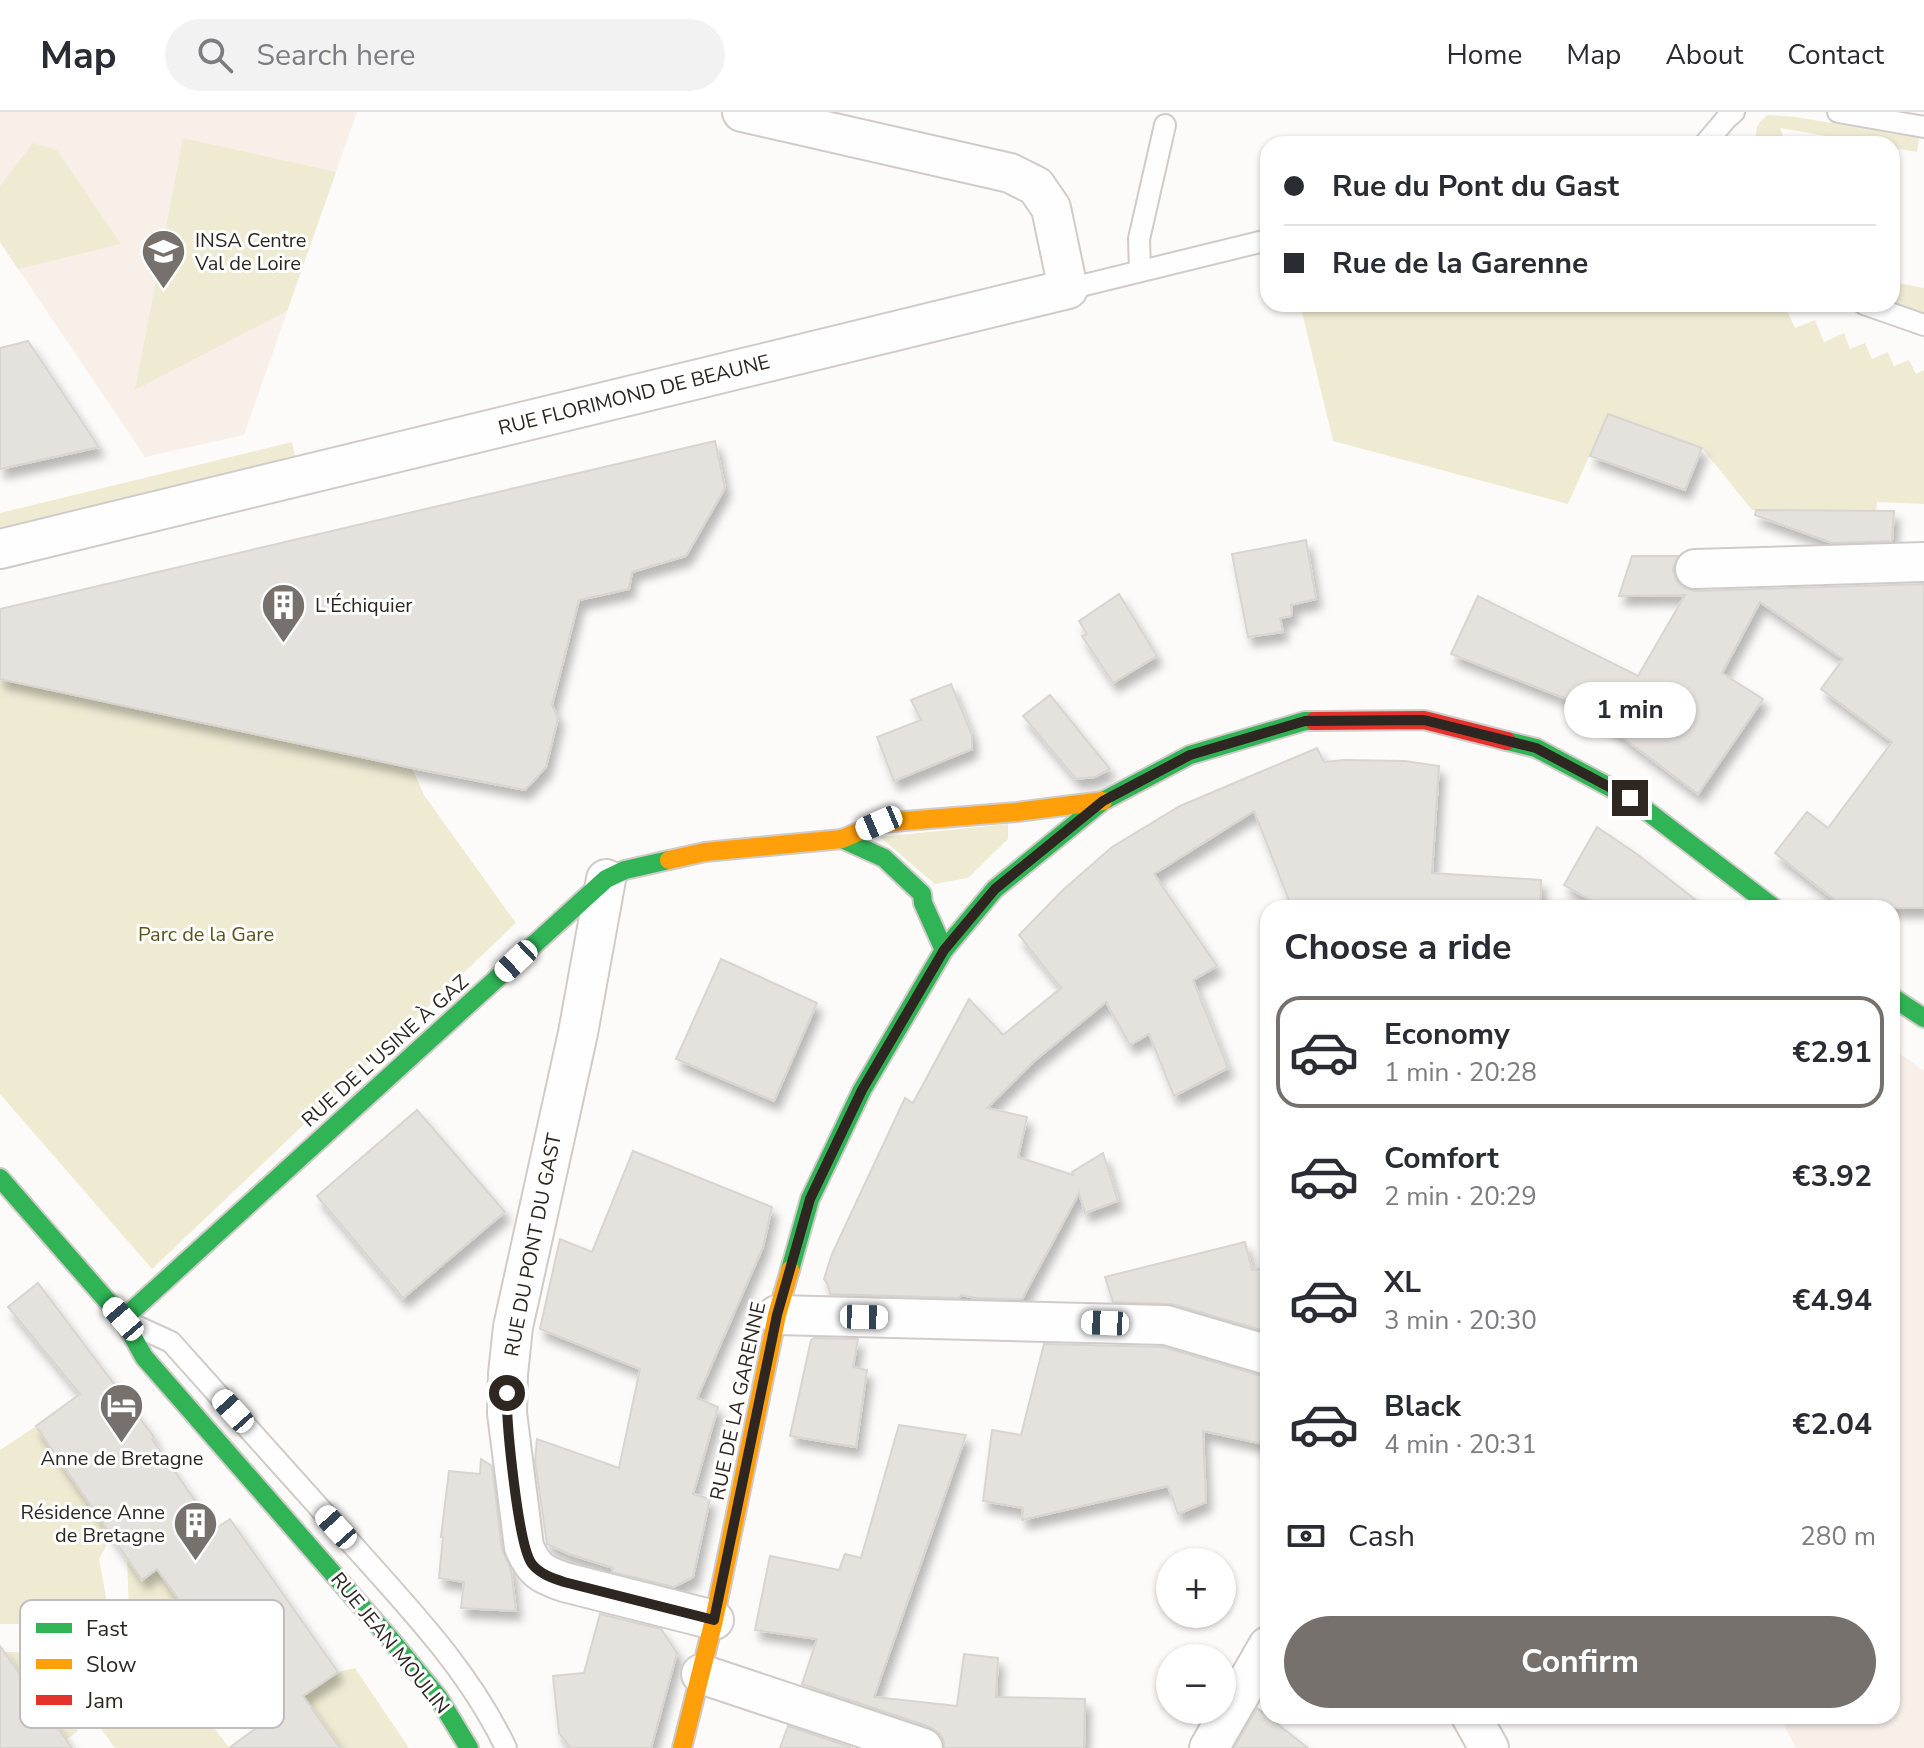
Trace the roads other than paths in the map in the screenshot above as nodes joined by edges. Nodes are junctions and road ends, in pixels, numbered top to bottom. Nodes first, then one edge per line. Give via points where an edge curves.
1 (742, 112) edge
2 (1734, 112) edge
3 (1838, 112) edge
4 (1165, 125) dead end
5 (1924, 127) edge
6 (1712, 136) edge
7 (1260, 242) edge
8 (1140, 271) junction
9 (1068, 289) junction
10 (1887, 312) edge
11 (1924, 325) edge
12 (0, 549) edge
13 (1924, 562) edge
14 (1695, 569) dead end
15 (1103, 801) junction
16 (842, 839) junction
17 (606, 879) junction
18 (1764, 900) edge
19 (944, 950) junction
20 (1900, 1002) edge
21 (1924, 1018) edge
22 (0, 1178) edge
23 (777, 1315) junction
24 (123, 1319) junction
25 (1260, 1353) edge
26 (714, 1620) junction
27 (1260, 1660) edge
28 (701, 1674) junction
29 (1476, 1724) edge
30 (469, 1748) edge
31 (506, 1748) edge
32 (682, 1748) edge
33 (923, 1748) edge
34 (1209, 1748) edge
35 (1489, 1748) edge

1 - 9 street via 1010,173 1036,186 1051,208
2 - 6 lane
3 - 5 lane
4 - 8 lane via 1139,239
7 - 8 lane, RUE FLORIMOND DE BEAUNE
8 - 9 lane, RUE FLORIMOND DE BEAUNE
9 - 12 street, RUE FLORIMOND DE BEAUNE
10 - 11 lane
13 - 14 street
15 - 16 street, RUE DE L'USINE À GAZ via 879,823
15 - 18 street, RUE DE LA GARENNE via 1190,755 1305,721 1424,720 1536,748 1630,798
15 - 19 street, RUE DE LA GARENNE via 995,889
16 - 17 street, RUE DE L'USINE À GAZ via 705,852
16 - 19 street, RUE DE L'USINE À GAZ via 884,858 922,894
17 - 24 street, RUE DE L'USINE À GAZ
17 - 26 street, RUE DU PONT DU GAST via 513,1327 507,1413 517,1500 524,1547 543,1574
19 - 23 street, RUE DE LA GARENNE via 862,1090 810,1199
20 - 21 street
22 - 24 street, RUE JEAN MOULIN
23 - 25 street via 1166,1325
23 - 26 street, RUE DE LA GARENNE
24 - 30 street, RUE JEAN MOULIN via 144,1357 438,1697
24 - 31 lane, RUE JEAN MOULIN via 171,1342 419,1619 491,1716
26 - 28 street, RUE DE LA GARENNE
27 - 34 street
28 - 32 street, RUE DE LA GARENNE
28 - 33 street
29 - 35 street

